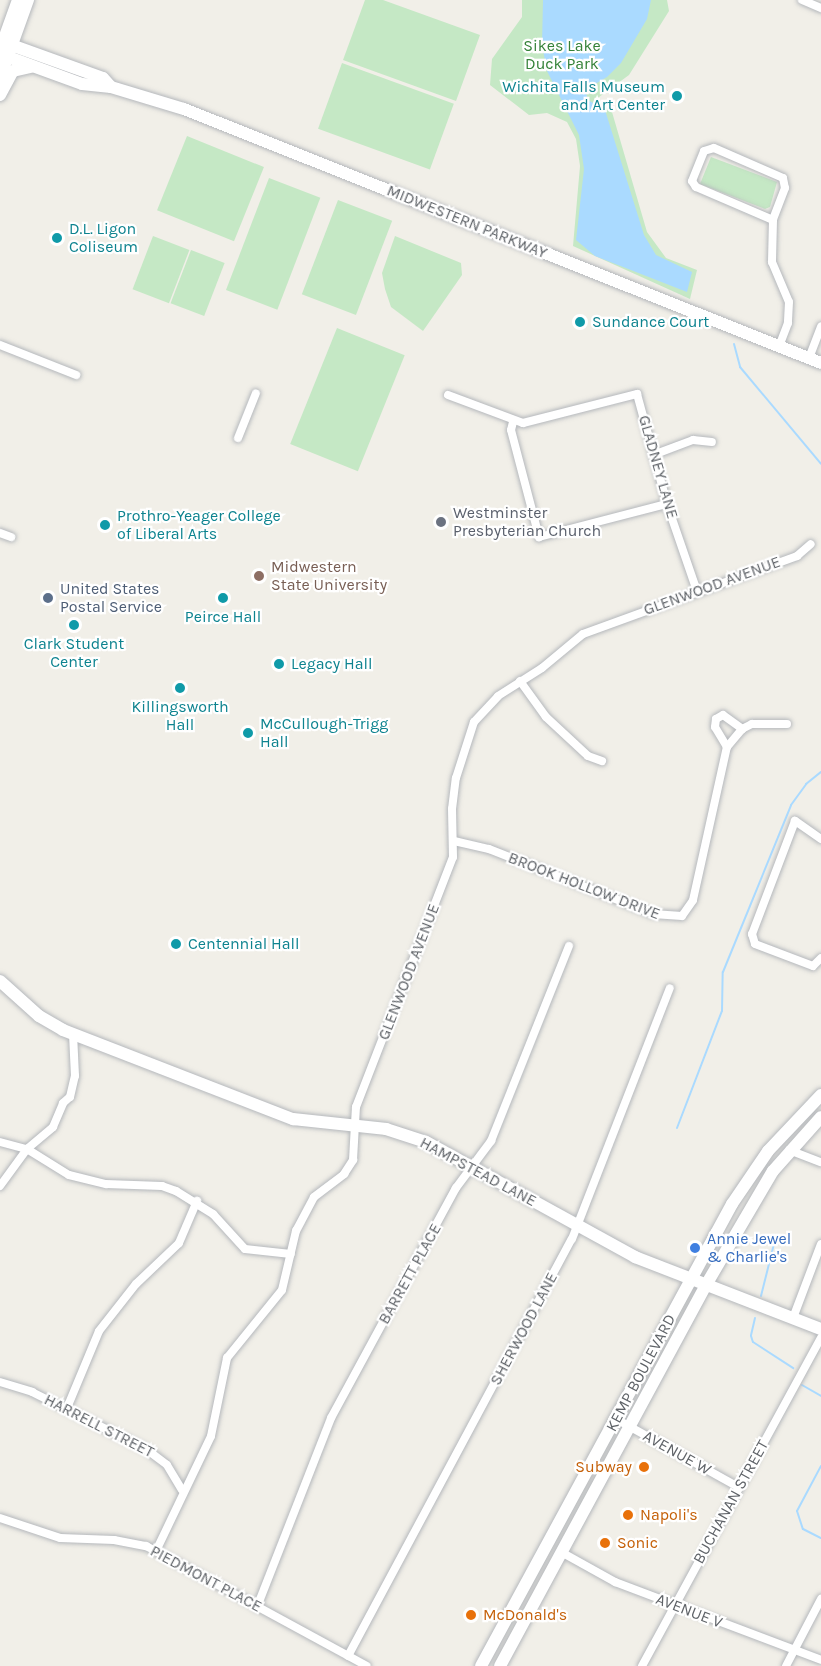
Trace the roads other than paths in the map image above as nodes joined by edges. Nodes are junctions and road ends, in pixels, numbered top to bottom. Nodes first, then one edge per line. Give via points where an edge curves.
1 (18, 0) edge
2 (28, 0) edge
3 (802, 0) edge
4 (821, 8) edge
5 (4, 49) edge
6 (33, 67) junction
7 (0, 78) edge
8 (111, 87) junction
9 (0, 95) edge
10 (773, 220) junction
11 (821, 326) edge
12 (0, 345) edge
13 (779, 346) junction
14 (815, 360) edge
15 (76, 375) dead end
16 (256, 393) dead end
17 (448, 395) dead end
18 (513, 422) junction
19 (238, 438) dead end
20 (712, 442) dead end
21 (653, 455) junction
22 (668, 504) junction
23 (0, 533) edge
24 (11, 537) dead end
25 (811, 544) dead end
26 (697, 591) junction
27 (520, 681) junction
28 (787, 724) dead end
29 (742, 729) junction
30 (727, 747) junction
31 (602, 761) dead end
32 (821, 839) edge
33 (454, 841) junction
34 (569, 946) dead end
35 (821, 958) edge
36 (0, 981) edge
37 (670, 988) dead end
38 (73, 1034) junction
39 (821, 1095) edge
40 (821, 1117) edge
41 (356, 1128) junction
42 (0, 1142) edge
43 (775, 1142) junction
44 (27, 1149) junction
45 (789, 1150) junction
46 (821, 1162) edge
47 (470, 1166) junction
48 (0, 1186) edge
49 (197, 1201) junction
50 (576, 1225) junction
51 (821, 1244) edge
52 (291, 1254) junction
53 (692, 1280) junction
54 (706, 1285) junction
55 (793, 1318) junction
56 (821, 1329) edge
57 (821, 1338) edge
58 (0, 1382) edge
59 (67, 1408) junction
60 (616, 1419) junction
61 (629, 1426) junction
62 (738, 1487) junction
63 (182, 1490) junction
64 (0, 1518) edge
65 (548, 1544) junction
66 (156, 1551) junction
67 (561, 1552) junction
68 (821, 1599) edge
69 (674, 1605) junction
70 (257, 1607) junction
71 (794, 1650) junction
72 (348, 1656) junction
73 (821, 1660) edge
74 (367, 1666) edge
75 (481, 1666) edge
76 (500, 1666) edge
77 (642, 1666) edge
78 (786, 1666) edge

1 - 5 main road
2 - 5 main road
3 - 4 street
5 - 6 main road, MIDWESTERN PARKWAY
5 - 7 main road
5 - 8 main road, MIDWESTERN PARKWAY via 103,78
6 - 8 main road, MIDWESTERN PARKWAY via 82,84
6 - 9 main road via 13,71
8 - 13 main road, MIDWESTERN PARKWAY via 212,120
10 - 10 street via 698,190 692,181 704,151 714,148 783,178 785,188
10 - 13 street via 772,262 789,302 788,323
11 - 14 street
12 - 15 street
13 - 14 main road, MIDWESTERN PARKWAY
16 - 19 street
17 - 18 street, GLADNEY LANE
18 - 21 street, GLADNEY LANE via 534,423 637,394
18 - 22 street via 511,430 539,537
20 - 21 street via 693,440
21 - 22 street, GLADNEY LANE
22 - 26 street, GLADNEY LANE
23 - 24 street
25 - 26 street, GLENWOOD AVENUE via 797,556
26 - 27 street, GLENWOOD AVENUE via 584,634
27 - 31 street via 546,717 588,756
27 - 33 street, GLENWOOD AVENUE via 479,716 466,741 452,809
28 - 29 street via 752,724
29 - 30 street, BROOK HOLLOW DRIVE
29 - 30 street via 723,715 716,719 715,727
30 - 33 street, BROOK HOLLOW DRIVE via 693,900 682,916 653,914 489,849
32 - 35 street via 795,821 752,934 754,944 813,966
33 - 41 street, GLENWOOD AVENUE via 453,857 356,1107
34 - 47 street, BARRETT PLACE via 491,1141 482,1157
36 - 38 main road, HAMPSTEAD LANE via 39,1016
37 - 50 street, SHERWOOD LANE
38 - 41 main road, HAMPSTEAD LANE via 293,1119
38 - 44 street via 75,1076 70,1097 47,1134
39 - 43 main road, KEMP BOULEVARD
40 - 45 main road, KEMP BOULEVARD
41 - 47 main road, HAMPSTEAD LANE via 386,1129 426,1142
41 - 52 street, GLENWOOD AVENUE via 351,1167 314,1197 299,1224
42 - 44 street
43 - 45 main road
43 - 53 main road, KEMP BOULEVARD via 732,1204
44 - 48 street
44 - 49 street via 69,1175 106,1185 162,1186
45 - 46 street
45 - 54 main road, KEMP BOULEVARD
47 - 50 main road, HAMPSTEAD LANE
47 - 70 street, BARRETT PLACE via 331,1418
49 - 52 street via 245,1249
49 - 59 street via 179,1243 136,1284 104,1324
50 - 53 main road, HAMPSTEAD LANE via 635,1257
50 - 72 street, SHERWOOD LANE
51 - 55 street
52 - 63 street, GLENWOOD AVENUE via 282,1290 227,1358 211,1436
53 - 54 main road, HAMPSTEAD LANE
53 - 60 main road, KEMP BOULEVARD
54 - 55 main road, HAMPSTEAD LANE
54 - 61 main road, KEMP BOULEVARD
55 - 56 main road, HAMPSTEAD LANE
57 - 62 street, BUCHANAN STREET
58 - 59 street, HARRELL STREET
59 - 63 street, HARRELL STREET via 159,1457
60 - 61 street, AVENUE W
60 - 65 main road, KEMP BOULEVARD
61 - 62 street, AVENUE W
61 - 67 main road, KEMP BOULEVARD
62 - 69 street, BUCHANAN STREET
63 - 66 street, GLENWOOD AVENUE
64 - 66 street, PIEDMONT PLACE via 60,1538 122,1540
65 - 67 main road
65 - 75 main road, KEMP BOULEVARD
66 - 70 street, PIEDMONT PLACE
67 - 69 street, AVENUE V via 615,1582
67 - 76 main road, KEMP BOULEVARD
68 - 71 street
69 - 71 street, AVENUE V
69 - 77 street, BUCHANAN STREET
70 - 72 street, PIEDMONT PLACE
71 - 73 street, AVENUE V
71 - 78 street
72 - 74 street, PIEDMONT PLACE

